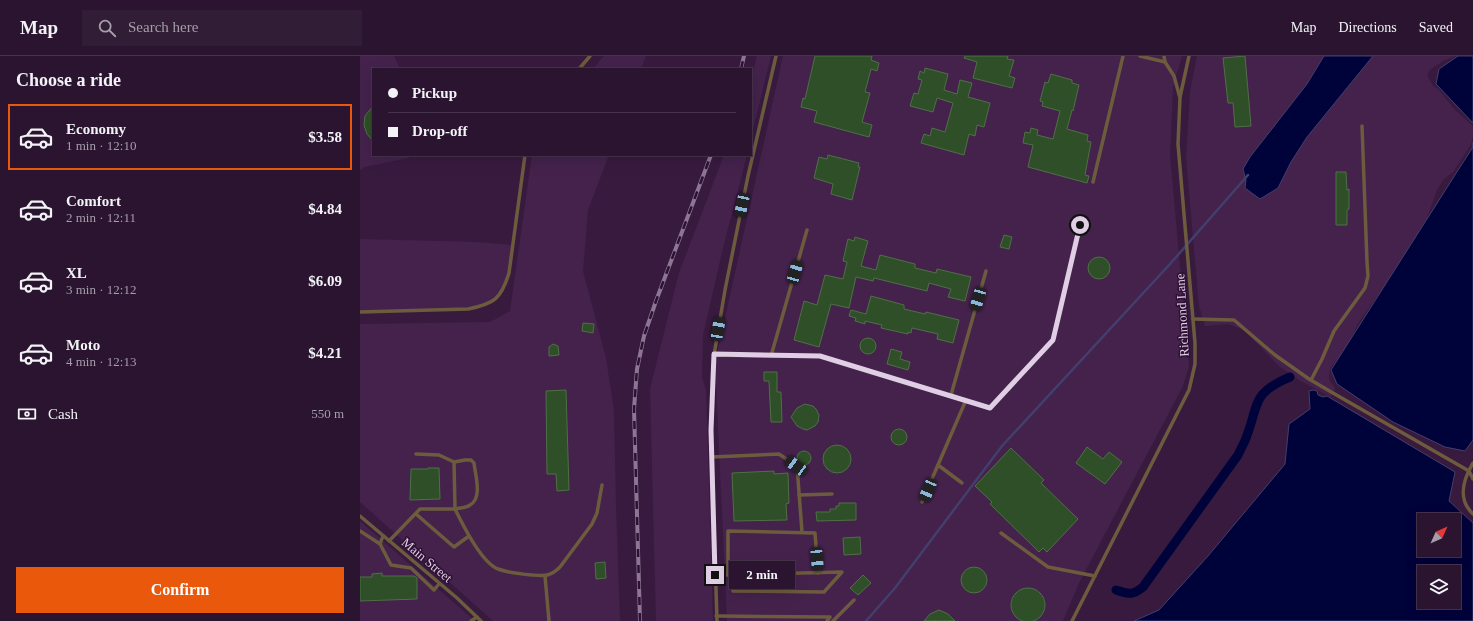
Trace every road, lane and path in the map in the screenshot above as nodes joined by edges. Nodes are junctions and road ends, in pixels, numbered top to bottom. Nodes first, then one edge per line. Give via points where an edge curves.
1 (590, 56) edge
2 (776, 56) edge
3 (1123, 56) edge
4 (1140, 56) edge
5 (1164, 56) edge
6 (1189, 56) edge
7 (1165, 62) junction
8 (580, 68) edge
9 (1180, 98) junction
10 (1362, 126) dead end
11 (525, 156) edge
12 (1093, 182) dead end
13 (1080, 225) dead end
14 (807, 230) dead end
15 (986, 271) dead end
16 (360, 312) edge
17 (1193, 318) junction
18 (714, 354) junction
19 (771, 356) junction
20 (1311, 380) junction
21 (951, 395) junction
22 (966, 400) junction
23 (416, 454) dead end
24 (712, 457) junction
25 (454, 462) junction
26 (1473, 463) edge
27 (938, 465) junction
28 (1468, 471) junction
29 (1473, 479) edge
30 (962, 483) dead end
31 (602, 485) dead end
32 (832, 494) dead end
33 (799, 495) junction
34 (922, 502) dead end
35 (455, 509) junction
36 (416, 514) junction
37 (1473, 514) edge
38 (360, 516) edge
39 (360, 530) edge
40 (802, 532) junction
41 (1001, 533) dead end
42 (383, 536) junction
43 (469, 536) junction
44 (389, 541) junction
45 (380, 544) junction
46 (818, 573) junction
47 (715, 575) junction
48 (728, 575) junction
49 (733, 575) junction
50 (545, 576) junction
51 (1095, 576) junction
52 (439, 584) junction
53 (854, 600) dead end
54 (716, 616) junction
55 (477, 617) junction
56 (471, 621) edge
57 (481, 621) edge
58 (549, 621) edge
59 (716, 621) edge
60 (827, 621) edge
61 (833, 621) edge
62 (1072, 621) edge

1 - 8 lane
2 - 18 lane via 747,184
3 - 12 lane
4 - 7 lane
5 - 7 lane, Richmond Lane
6 - 9 lane
7 - 9 lane, Richmond Lane via 1174,76
9 - 17 lane, Richmond Lane via 1178,144
10 - 20 lane via 1367,283 1334,331
11 - 16 lane via 509,273 504,288 494,301 468,309
13 - 22 lane via 1053,340 990,408
14 - 19 lane
15 - 21 lane
17 - 20 lane via 1234,320 1275,355
17 - 51 lane, Richmond Lane via 1195,364 1189,390
18 - 19 lane
18 - 24 lane
19 - 21 lane via 820,356
20 - 28 lane
21 - 22 lane
22 - 27 lane
23 - 25 lane via 439,455
24 - 33 lane via 779,454 796,466
24 - 47 lane
25 - 35 lane
25 - 35 lane via 471,460 474,463 477,493 475,502
26 - 28 lane
27 - 30 lane
27 - 34 lane
28 - 29 lane
28 - 37 lane via 1463,492 1464,501
31 - 50 lane via 597,513 592,524 560,567 554,573
32 - 33 lane
33 - 40 lane
35 - 36 lane via 420,509
35 - 43 lane
36 - 43 lane via 454,547
36 - 44 lane
38 - 42 lane, Main Street
39 - 45 lane
40 - 46 lane via 815,532
40 - 48 lane via 728,531
41 - 51 lane via 1048,567
42 - 44 lane, Main Street
42 - 45 lane
43 - 50 lane via 496,568 514,573
44 - 52 lane, Main Street
45 - 52 lane via 391,565 410,568 434,590
46 - 49 lane
46 - 49 lane via 842,572 824,592 734,591
47 - 48 lane
47 - 54 lane
48 - 49 lane
50 - 58 lane
51 - 62 lane, Richmond Lane
52 - 55 lane, Main Street
53 - 61 lane
54 - 59 lane
54 - 60 lane via 830,617
55 - 56 lane
55 - 57 lane, Main Street

